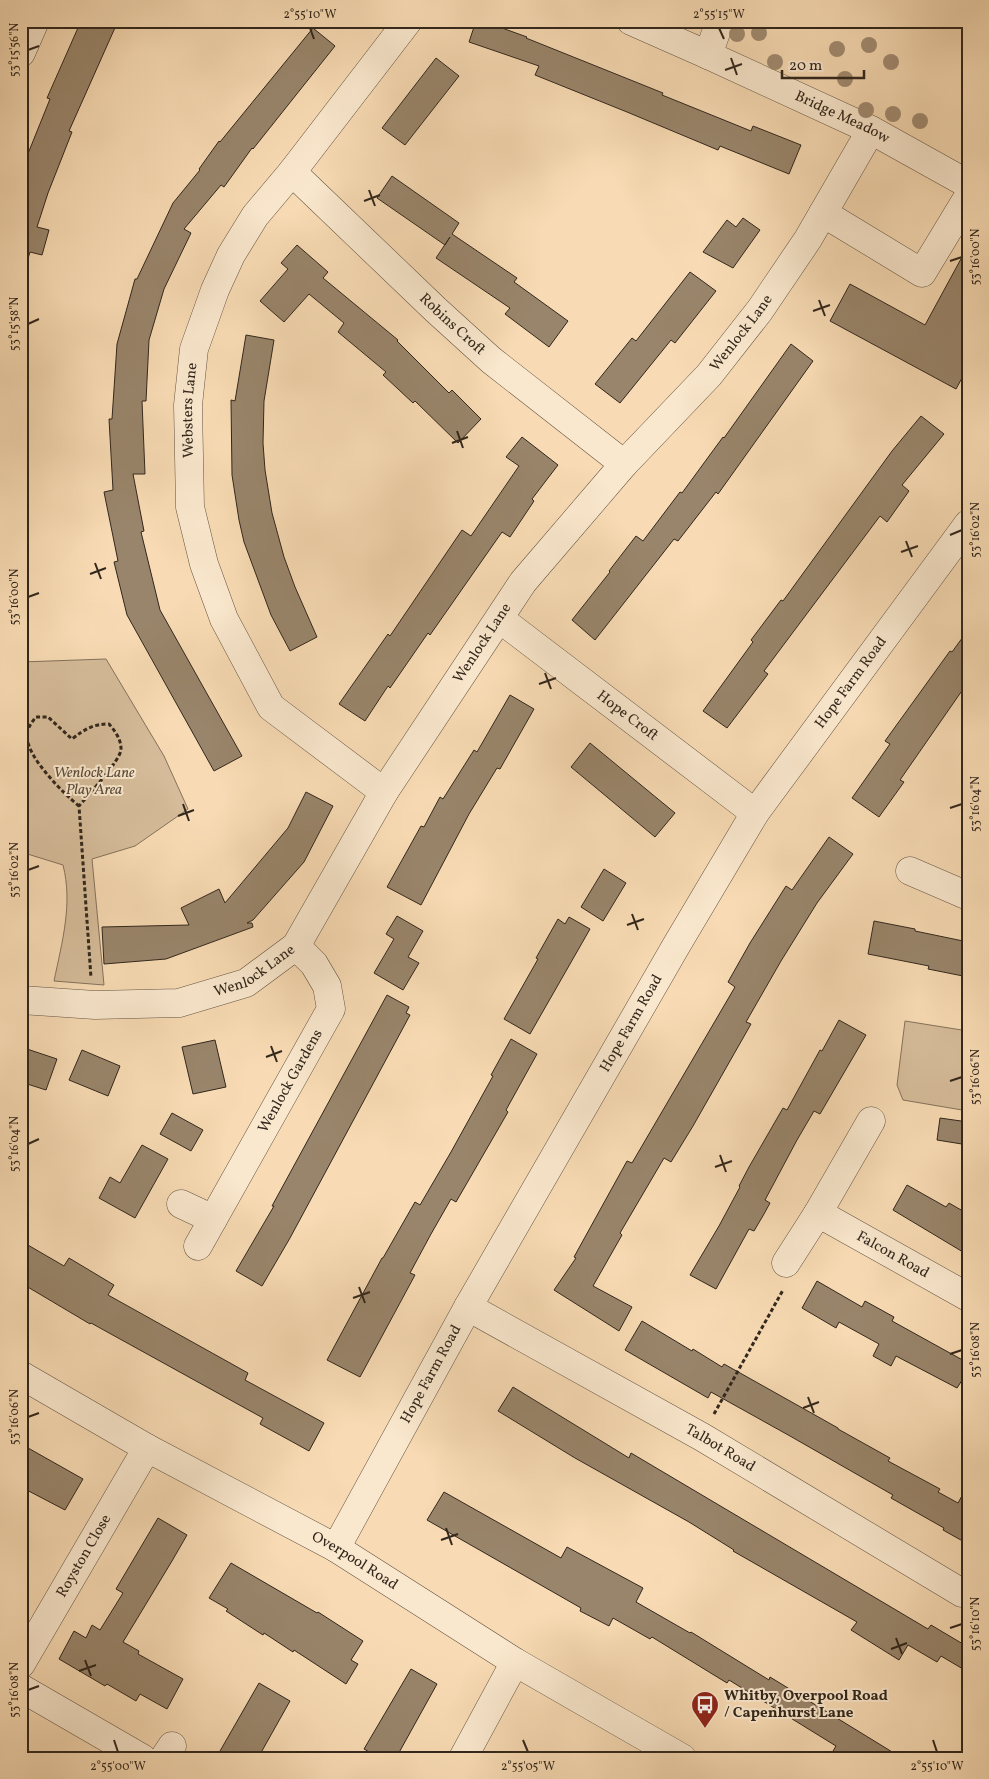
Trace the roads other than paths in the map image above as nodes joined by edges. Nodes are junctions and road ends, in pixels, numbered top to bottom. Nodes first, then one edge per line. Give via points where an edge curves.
1 (35, 21) edge
2 (408, 21) edge
3 (631, 21) edge
4 (720, 21) edge
5 (21, 53) edge
6 (708, 55) junction
7 (871, 130) junction
8 (292, 172) junction
9 (968, 184) edge
10 (968, 196) edge
11 (823, 213) junction
12 (624, 464) junction
13 (968, 524) edge
14 (500, 619) junction
15 (384, 792) junction
16 (755, 812) junction
17 (910, 871) dead end
18 (968, 896) edge
19 (296, 946) junction
20 (21, 1000) edge
21 (871, 1121) dead end
22 (181, 1204) dead end
23 (818, 1213) junction
24 (213, 1219) junction
25 (198, 1246) dead end
26 (786, 1263) road end
27 (968, 1297) edge
28 (468, 1308) junction
29 (21, 1375) edge
30 (147, 1448) junction
31 (336, 1548) junction
32 (968, 1594) edge
33 (515, 1662) junction
34 (21, 1664) edge
35 (21, 1688) edge
36 (142, 1758) edge
37 (463, 1758) edge
38 (682, 1758) edge

1 - 5 street
2 - 8 street, Websters Lane
3 - 6 street, Bridge Meadow
4 - 6 street
6 - 7 street, Bridge Meadow
7 - 9 street, Bridge Meadow
7 - 11 street, Wenlock Lane
8 - 12 street, Robins Croft via 491,360
8 - 15 street, Websters Lane via 255,216 231,255 194,349 188,405 190,507 204,564 224,619 271,707
10 - 11 street via 922,273
11 - 12 street, Wenlock Lane via 760,310 709,375
12 - 14 street, Wenlock Lane via 523,582
13 - 16 street, Hope Farm Road
14 - 15 street, Wenlock Lane
14 - 16 street, Hope Croft
15 - 19 street, Wenlock Lane
16 - 28 street, Hope Farm Road
17 - 18 street
19 - 20 street, Wenlock Lane via 246,983 179,1003 95,1005
19 - 24 street, Wenlock Gardens via 314,964 327,986 331,1009
21 - 23 street
22 - 24 street
23 - 26 street
23 - 27 street, Falcon Road
24 - 25 street, Wenlock Gardens
28 - 31 street, Hope Farm Road
28 - 32 street, Talbot Road via 702,1437
29 - 30 street, Overpool Road
30 - 31 street, Overpool Road
30 - 34 street, Royston Close
31 - 33 street, Overpool Road
33 - 37 street
33 - 38 street, Overpool Road
35 - 36 street

